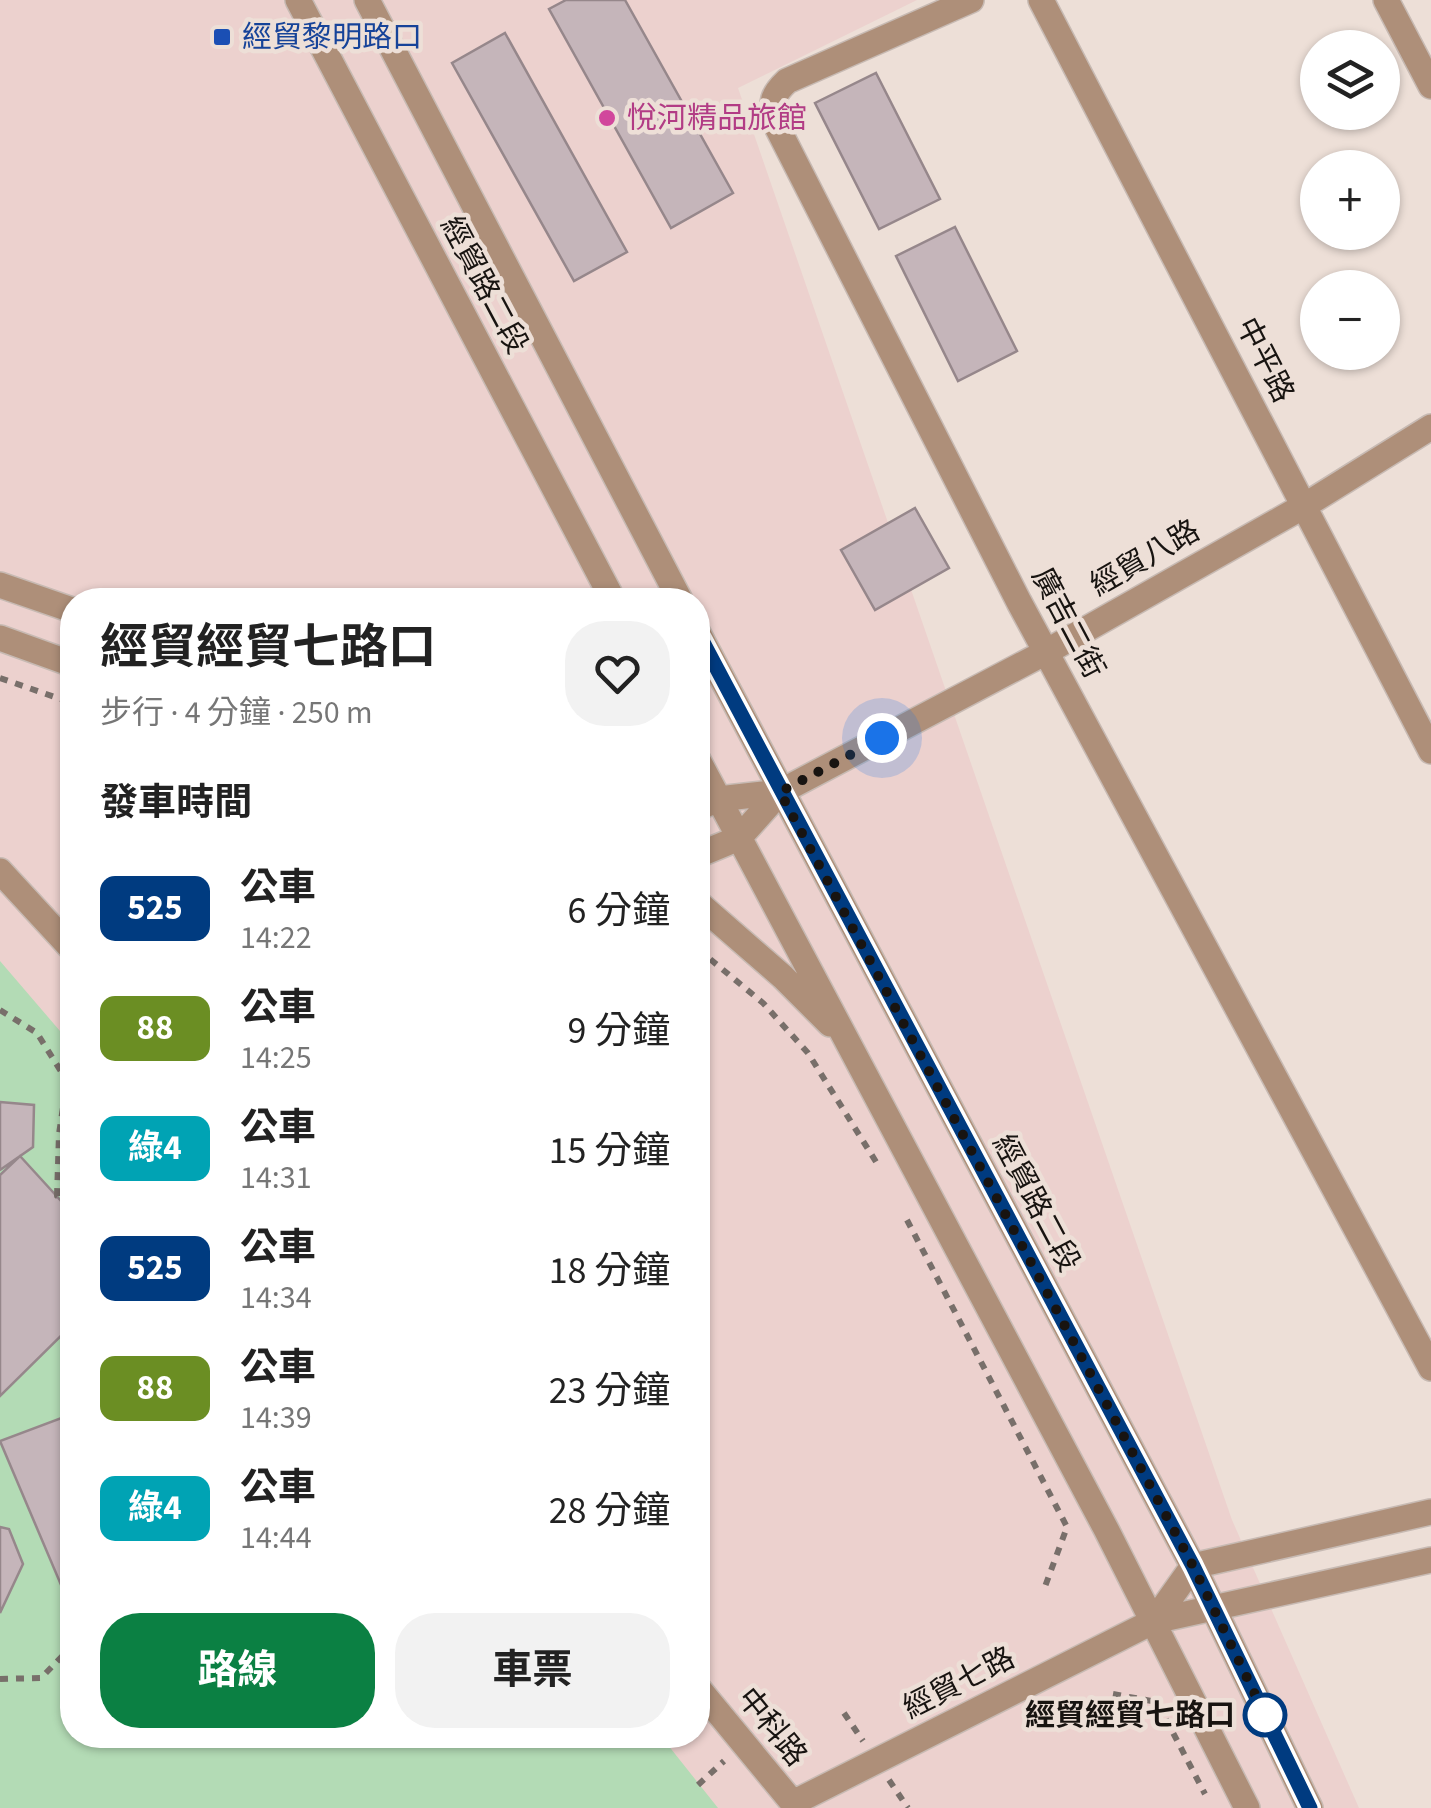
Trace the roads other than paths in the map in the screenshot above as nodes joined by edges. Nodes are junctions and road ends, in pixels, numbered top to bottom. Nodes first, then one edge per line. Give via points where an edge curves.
1 (298, 0) edge
2 (367, 0) edge
3 (971, 0) edge
4 (1040, 0) edge
5 (1386, 0) edge
6 (1431, 86) edge
7 (1431, 427) edge
8 (1304, 506) junction
9 (0, 585) edge
10 (607, 588) edge
11 (674, 588) edge
12 (60, 606) edge
13 (0, 638) edge
14 (1046, 652) junction
15 (710, 656) edge
16 (60, 660) edge
17 (1431, 751) edge
18 (780, 792) junction
19 (710, 803) edge
20 (710, 805) edge
21 (739, 838) junction
22 (710, 851) edge
23 (0, 871) edge
24 (710, 913) edge
25 (60, 936) edge
26 (852, 1047) junction
27 (1431, 1368) edge
28 (1431, 1512) edge
29 (1431, 1560) edge
30 (1193, 1566) junction
31 (1213, 1608) junction
32 (1154, 1620) junction
33 (710, 1703) edge
34 (795, 1806) edge
35 (1247, 1808) edge
36 (1310, 1808) edge

1 - 10 street, 經貿路二段
2 - 11 street, 經貿路二段
3 - 14 street, 廣吉二街 via 787,82 771,102 784,142
4 - 8 street, 中平路
5 - 6 street
7 - 8 street, 經貿八路
8 - 14 street, 經貿八路
8 - 17 street, 中平路
9 - 12 street
13 - 16 street
14 - 18 street, 經貿八路
14 - 27 street, 廣吉二街
15 - 18 street, 經貿路二段
18 - 19 street, 經貿八路
18 - 21 street, 經貿八路
18 - 30 street, 經貿路二段
20 - 21 street
21 - 22 street, 經貿八路
21 - 26 street
23 - 25 street
24 - 26 street
26 - 32 street
28 - 30 street
29 - 31 street, 經貿七路
30 - 31 street, 經貿路二段
30 - 32 street, 經貿七路
31 - 32 street, 經貿七路
31 - 36 street, 經貿路二段
32 - 34 street, 經貿七路
32 - 35 street
33 - 34 street, 中科路

